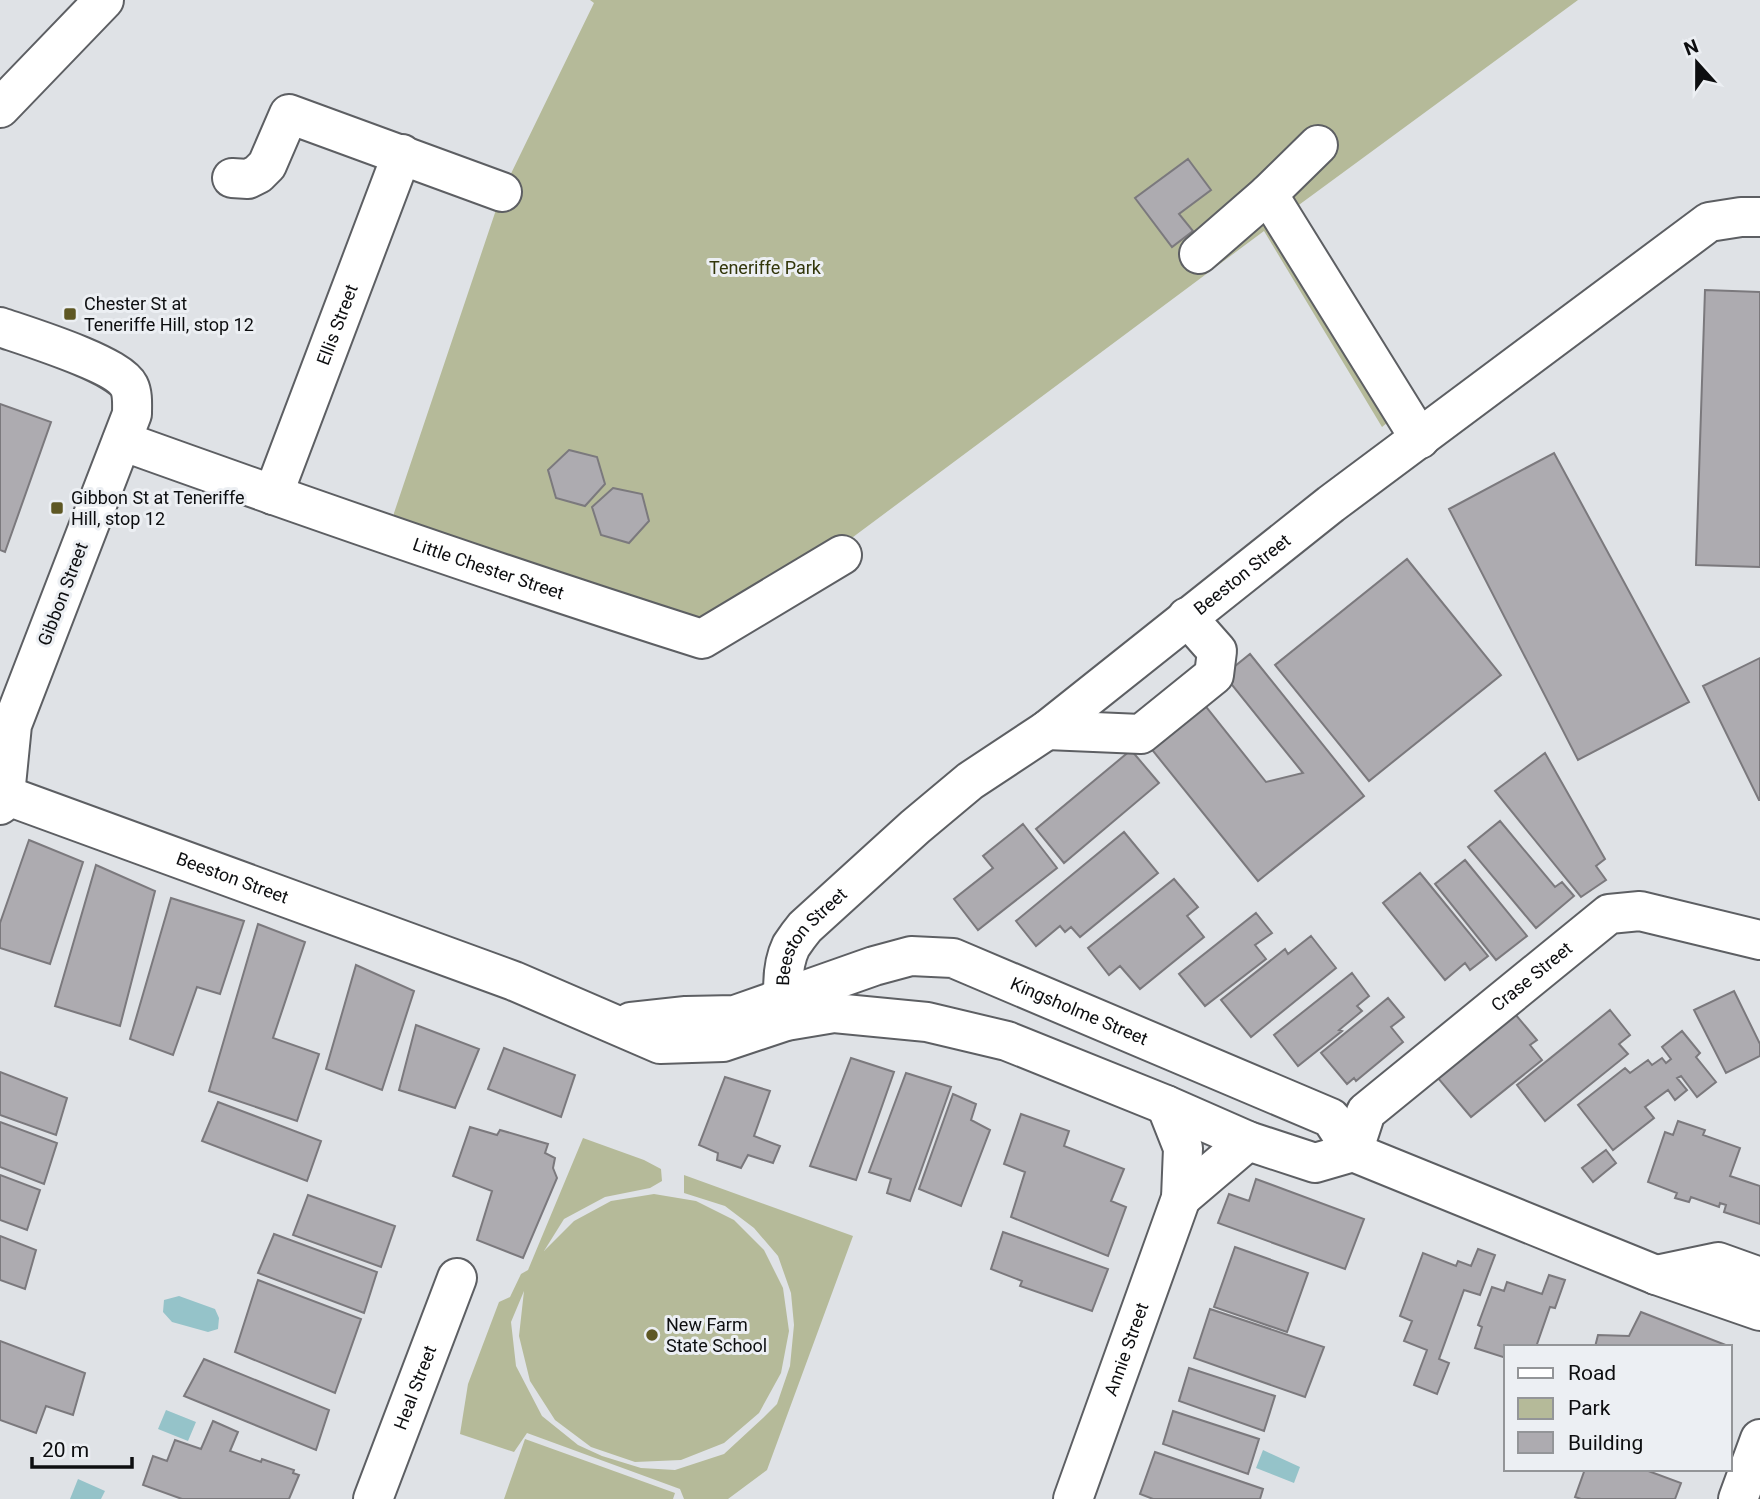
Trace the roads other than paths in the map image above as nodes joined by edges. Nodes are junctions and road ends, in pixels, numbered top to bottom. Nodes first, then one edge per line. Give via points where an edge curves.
1 (104, 0) edge
2 (0, 108) edge
3 (1318, 145) dead end
4 (402, 154) junction
5 (232, 178) dead end
6 (502, 192) dead end
7 (1268, 194) junction
8 (1760, 217) edge
9 (1199, 254) dead end
10 (0, 327) edge
11 (1420, 439) junction
12 (122, 441) junction
13 (273, 495) junction
14 (842, 555) dead end
15 (1187, 617) junction
16 (1047, 730) junction
17 (3, 800) edge
18 (1760, 940) edge
19 (785, 1009) junction
20 (1167, 1105) junction
21 (1248, 1140) junction
22 (1353, 1152) junction
23 (1181, 1198) junction
24 (1656, 1275) junction
25 (1760, 1277) edge
26 (457, 1278) dead end
27 (1760, 1311) edge
28 (1760, 1439) edge
29 (373, 1499) edge
30 (1073, 1499) edge
31 (1738, 1499) edge

1 - 2 street
3 - 7 street
4 - 5 street via 289,114 267,165 247,179
4 - 6 street
4 - 13 street, Ellis Street
7 - 9 street
7 - 11 street
8 - 11 street, Beeston Street via 1709,222
10 - 12 street, Gibbon Street via 117,373 129,386 132,400
11 - 15 street, Beeston Street
12 - 13 street, Little Chester Street
12 - 17 street, Gibbon Street via 12,725
13 - 14 street, Little Chester Street via 702,639
15 - 16 street, Beeston Street
15 - 16 street via 1217,651 1213,675 1141,734
16 - 19 street, Beeston Street via 970,781 805,927 791,947 784,970
17 - 19 street, Beeston Street via 514,981 615,1024
18 - 22 street, Crase Street via 1640,911 1609,914 1366,1112
19 - 20 street via 927,1022 1007,1041
19 - 22 street, Kingsholme Street via 874,966 911,956 953,958 1331,1118
20 - 21 street
20 - 23 street, Annie Street via 1183,1148
21 - 22 street via 1315,1163
21 - 23 street, Annie Street
22 - 24 street
23 - 30 street, Annie Street
24 - 25 street via 1718,1262
24 - 27 street
26 - 29 street, Heal Street
28 - 31 street

